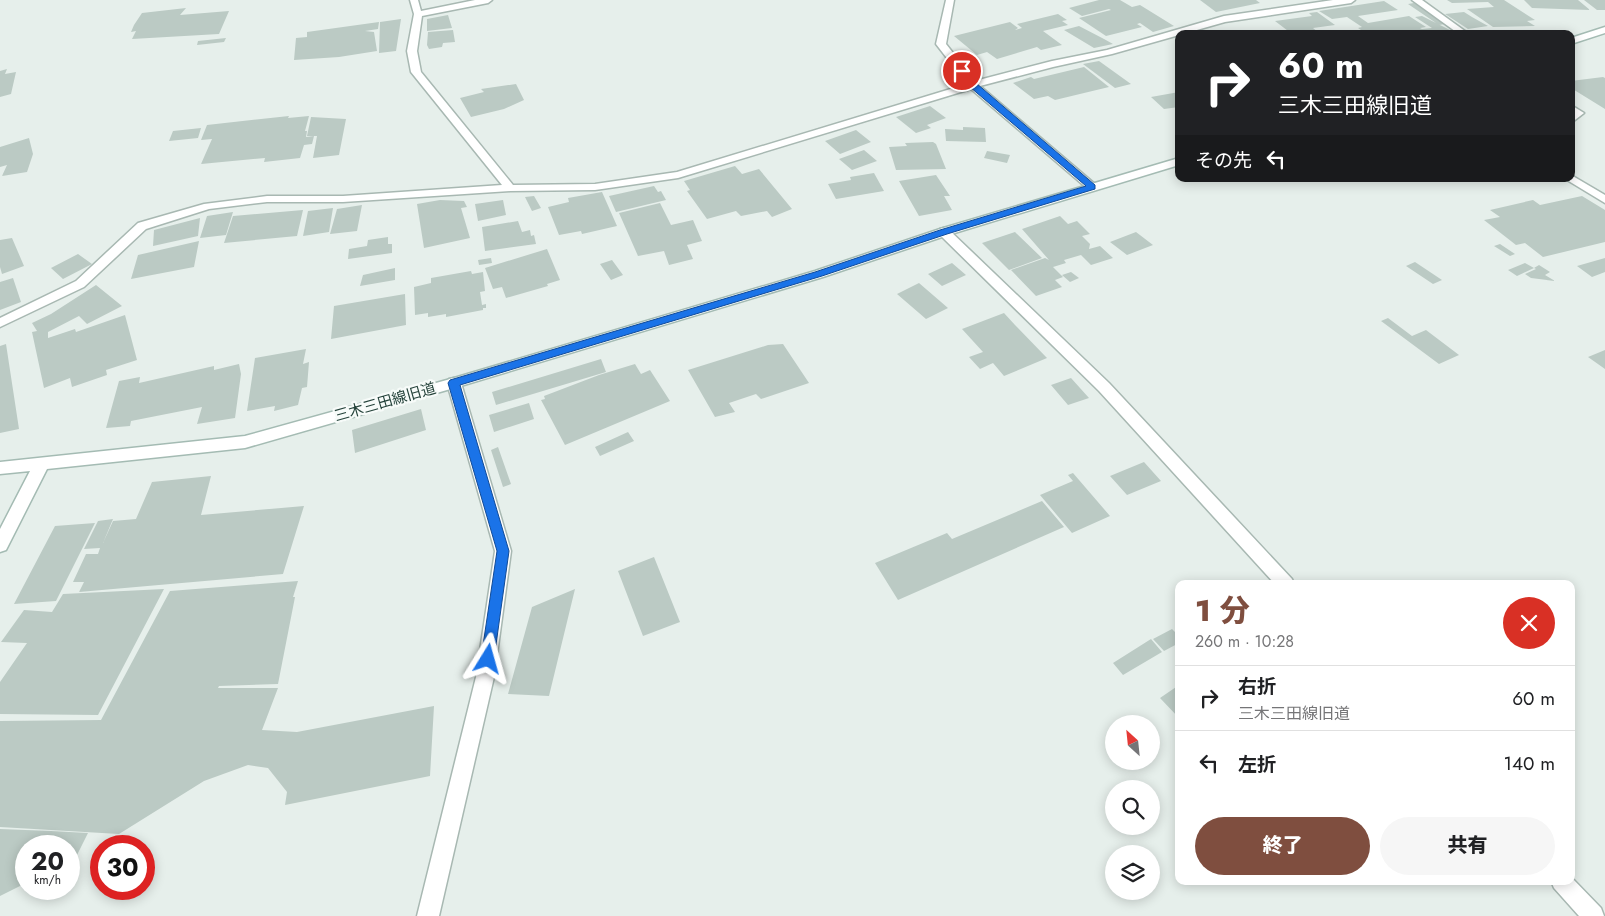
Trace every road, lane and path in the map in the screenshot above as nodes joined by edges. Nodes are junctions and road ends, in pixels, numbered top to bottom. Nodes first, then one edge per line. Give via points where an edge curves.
1 (414, 0) edge
2 (488, 0) edge
3 (950, 0) edge
4 (1351, 0) edge
5 (1416, 0) edge
6 (418, 14) junction
7 (1186, 30) edge
8 (1459, 30) edge
9 (1605, 30) edge
10 (1175, 33) edge
11 (1575, 40) edge
12 (973, 85) junction
13 (1175, 161) edge
14 (1575, 181) edge
15 (1092, 187) junction
16 (510, 188) junction
17 (1605, 200) edge
18 (944, 232) junction
19 (0, 323) edge
20 (454, 383) junction
21 (42, 463) junction
22 (0, 468) edge
23 (0, 545) edge
24 (1282, 580) edge
25 (1565, 885) edge
26 (428, 916) edge
27 (1593, 916) edge

1 - 6 street
2 - 6 street
3 - 12 street via 941,44
4 - 7 street via 1224,19
5 - 8 street
6 - 16 street via 412,51 416,72
9 - 11 street
10 - 12 street
12 - 15 street
12 - 16 street via 678,174 595,187
13 - 15 street, 三木三田線旧道
14 - 17 street
15 - 18 street, 三木三田線旧道
16 - 19 street via 343,199 266,199 208,206 142,226 80,284
18 - 20 street, 三木三田線旧道 via 809,277
18 - 24 street via 1104,387
20 - 21 street, 三木三田線旧道 via 245,442
20 - 26 street via 503,551 485,677
21 - 22 street, 三木三田線旧道
21 - 23 street
25 - 27 street

